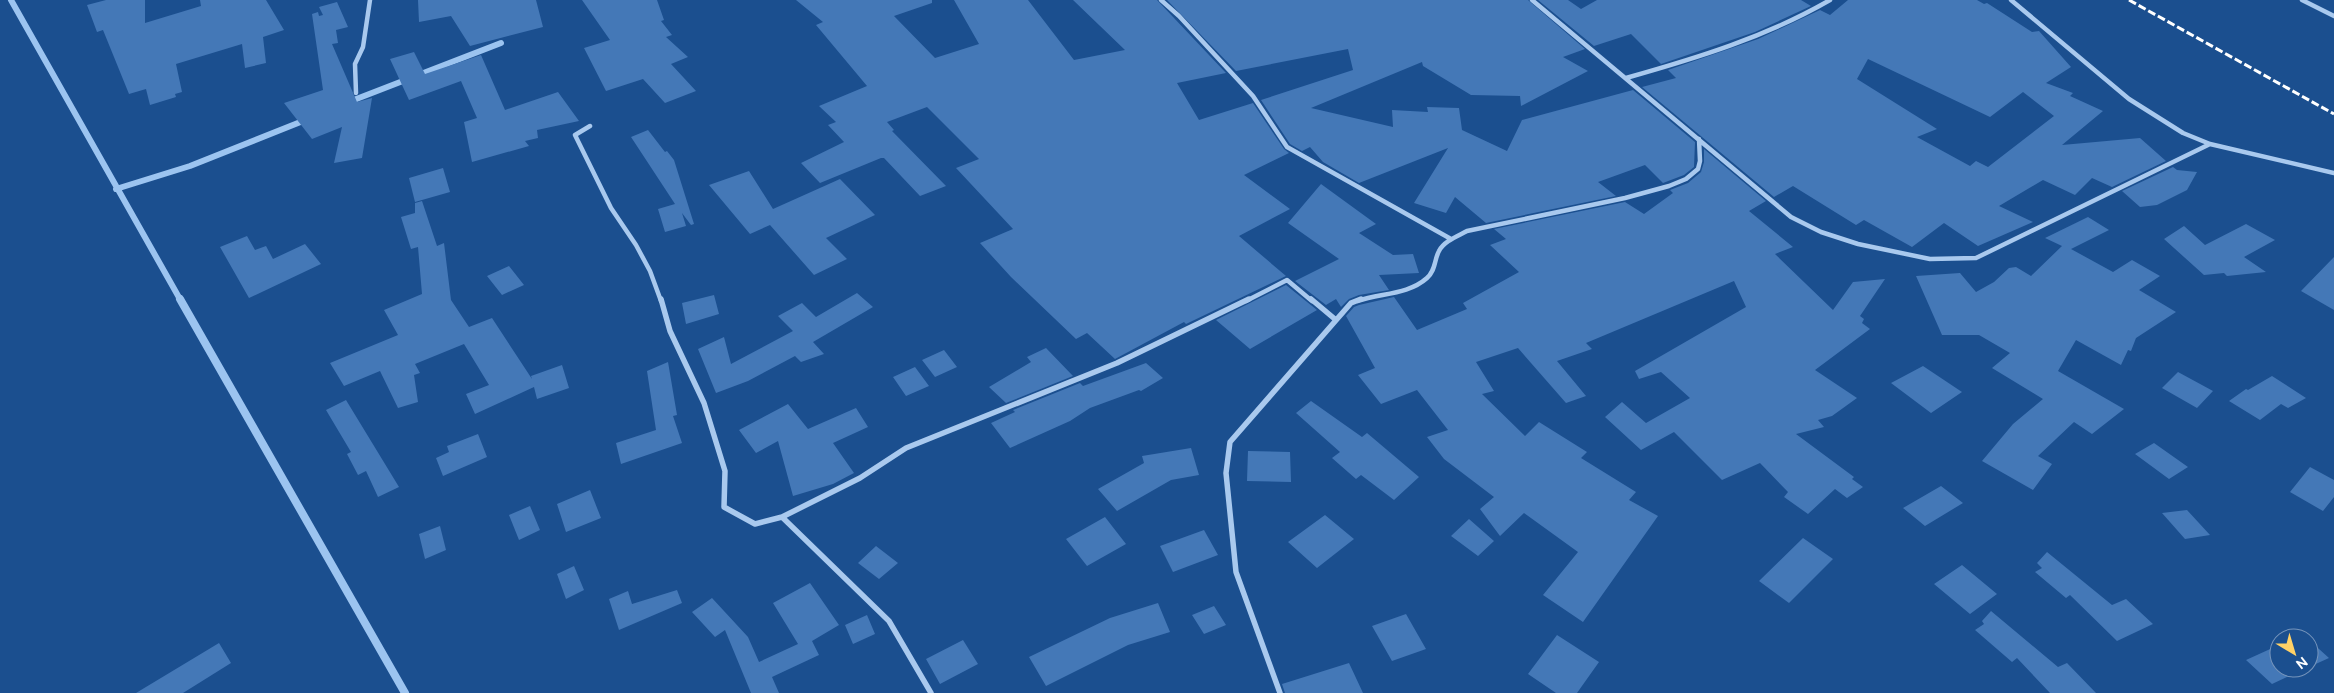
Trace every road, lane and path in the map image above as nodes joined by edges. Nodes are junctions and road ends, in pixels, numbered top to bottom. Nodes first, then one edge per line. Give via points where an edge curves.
1 (370, 0) edge
2 (1161, 0) edge
3 (1532, 0) edge
4 (1830, 0) edge
5 (2011, 0) edge
6 (2302, 0) edge
7 (2334, 16) edge
8 (1626, 78) junction
9 (356, 93) dead end
10 (590, 126) dead end
11 (1699, 139) junction
12 (2210, 144) junction
13 (2334, 172) edge
14 (1451, 239) junction
15 (1336, 320) junction
16 (782, 517) junction
17 (931, 693) edge
18 (1280, 693) edge

1 - 9 street via 363,47 355,64
2 - 14 street via 1253,96 1287,147
3 - 8 street
4 - 8 street via 1751,39
5 - 12 street via 2129,99 2183,133
6 - 7 street
8 - 11 street
10 - 16 street via 575,134 611,208 650,271 670,331 704,403 725,471 724,507 755,524
11 - 12 street via 1791,217 1821,232 1858,244 1930,259 1976,258
11 - 14 street via 1698,170 1689,177 1623,198 1477,229
12 - 13 street
14 - 15 street via 1439,250 1438,262 1431,275 1418,285 1351,303
15 - 16 street via 1287,280 1116,363 906,448 860,478
15 - 18 street via 1230,442 1226,474 1236,572
16 - 17 street via 889,621

